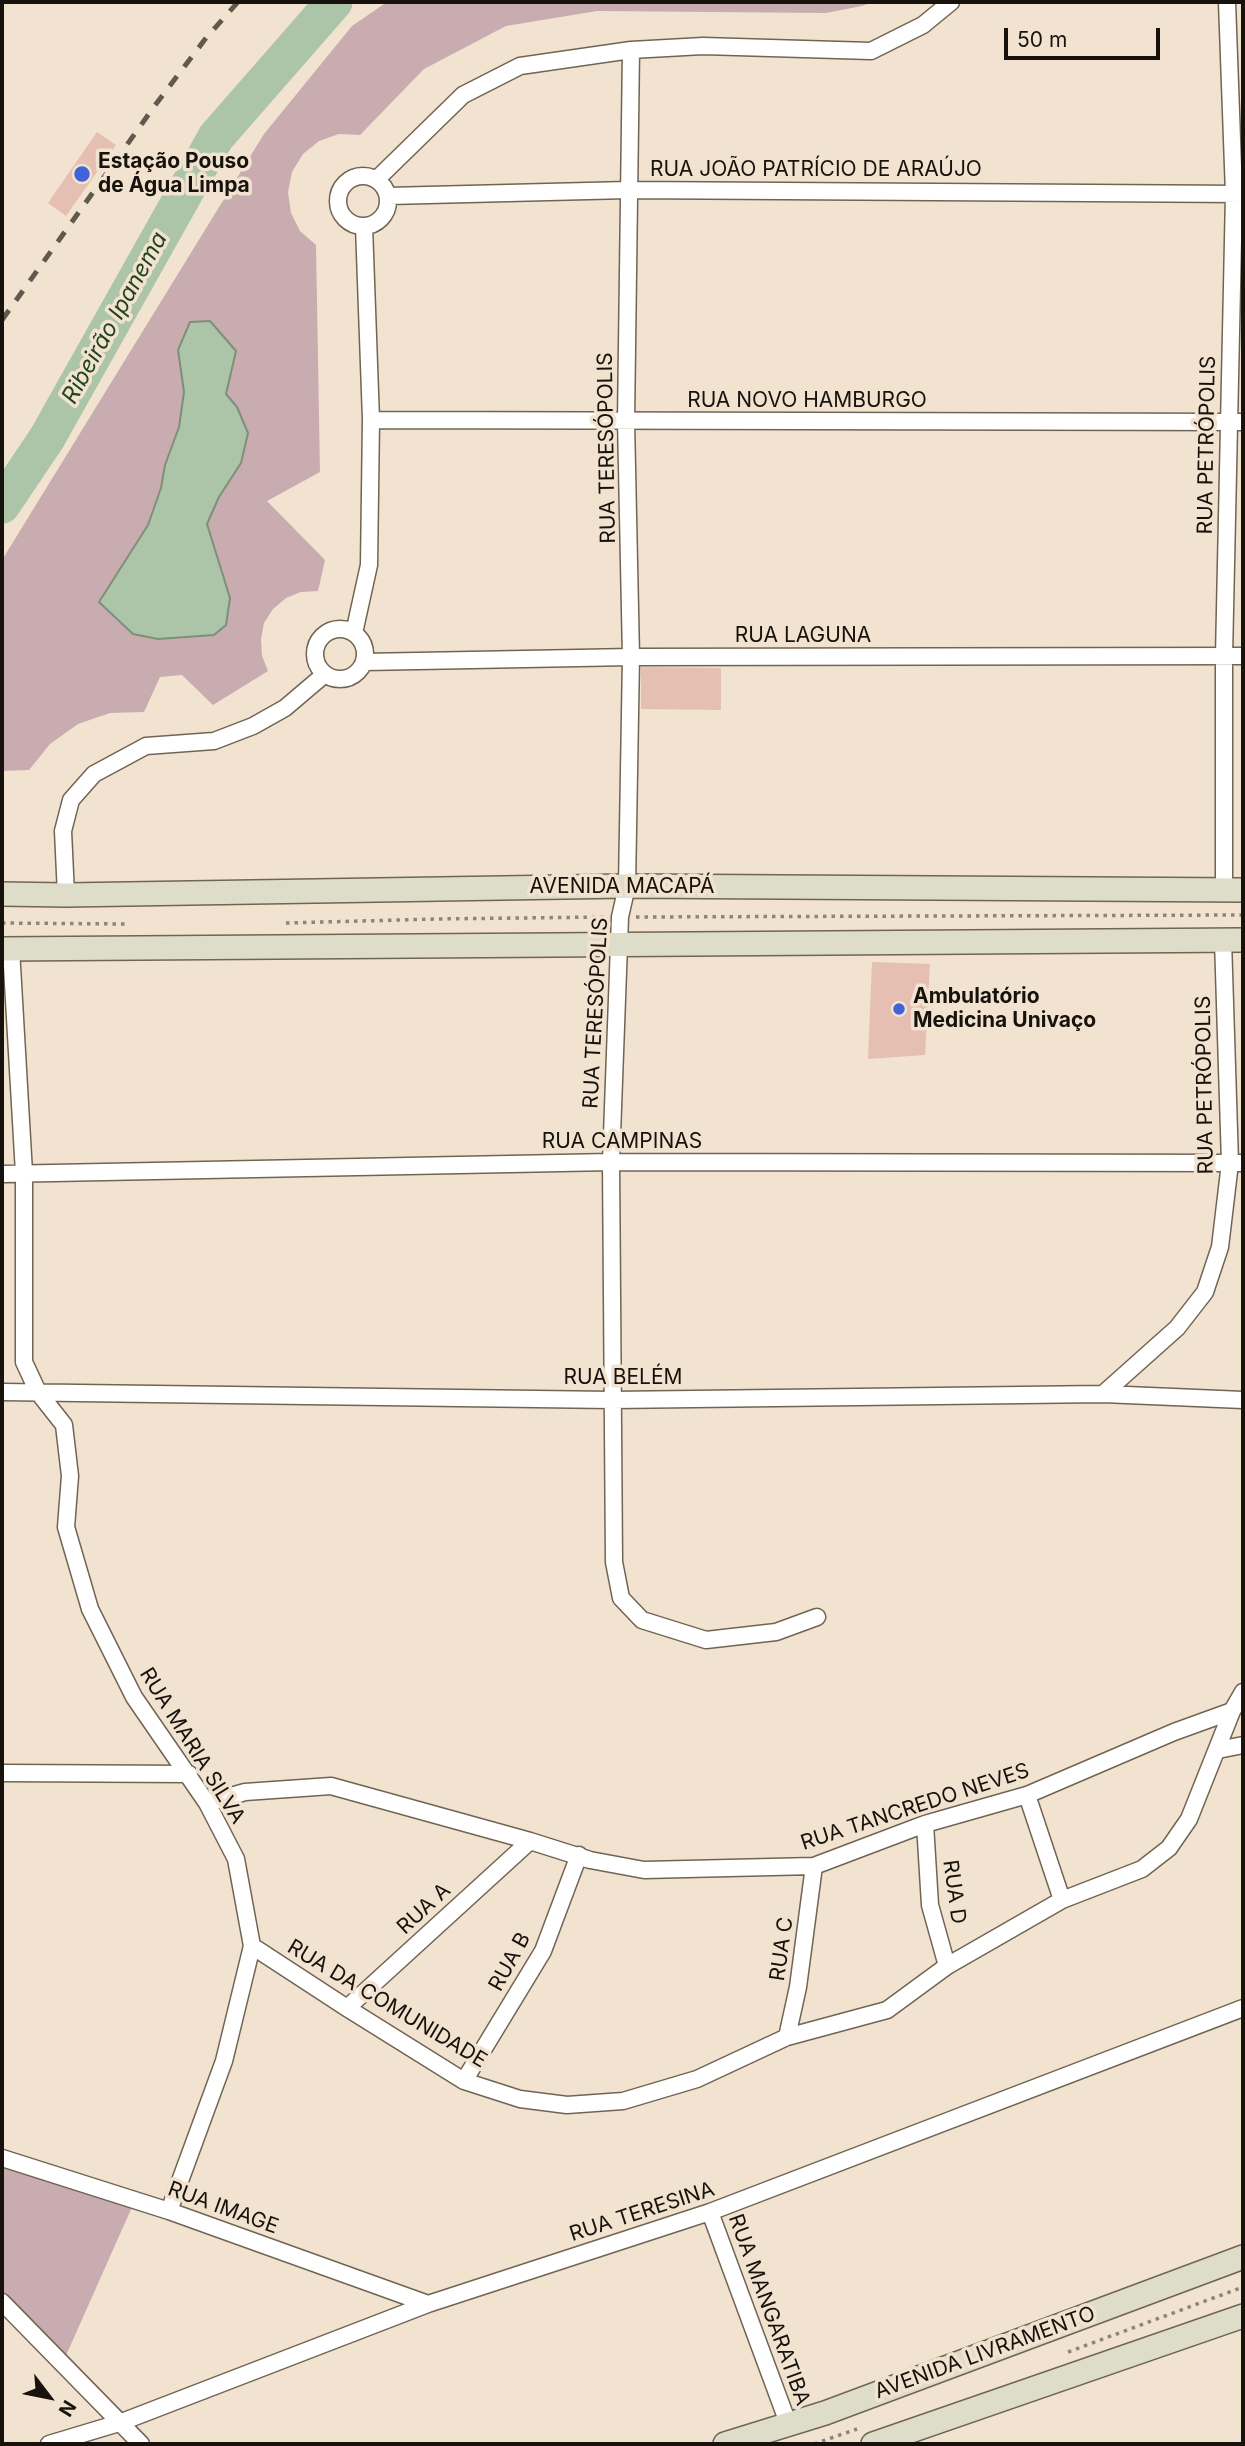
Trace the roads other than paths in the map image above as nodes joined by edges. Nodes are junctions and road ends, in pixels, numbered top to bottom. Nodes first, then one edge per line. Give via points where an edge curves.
1 (951, 2) edge
2 (1227, 2) edge
3 (631, 50) junction
4 (377, 179) junction
5 (628, 190) junction
6 (1238, 194) edge
7 (388, 196) junction
8 (364, 226) junction
9 (371, 420) junction
10 (626, 421) junction
11 (1235, 422) edge
12 (354, 633) junction
13 (1224, 656) junction
14 (1243, 656) edge
15 (631, 657) junction
16 (363, 662) junction
17 (325, 674) junction
18 (627, 886) junction
19 (1234, 890) edge
20 (2, 894) edge
21 (66, 895) junction
22 (1233, 940) edge
23 (619, 946) junction
24 (6, 949) edge
25 (611, 1162) junction
26 (1237, 1163) edge
27 (24, 1173) junction
28 (2, 1174) edge
29 (2, 1392) edge
30 (38, 1392) junction
31 (1103, 1394) junction
32 (612, 1400) junction
33 (1243, 1400) edge
34 (817, 1617) dead end
35 (1243, 1692) edge
36 (1232, 1711) junction
37 (1243, 1745) edge
38 (1218, 1750) junction
39 (2, 1773) edge
40 (189, 1774) junction
41 (1027, 1795) junction
42 (207, 1803) junction
43 (925, 1824) junction
44 (530, 1841) junction
45 (579, 1856) junction
46 (814, 1866) junction
47 (1062, 1900) junction
48 (253, 1946) junction
49 (947, 1966) junction
50 (347, 2008) junction
51 (1243, 2008) edge
52 (787, 2037) junction
53 (464, 2081) junction
54 (2, 2158) edge
55 (169, 2211) junction
56 (710, 2212) junction
57 (1243, 2257) edge
58 (2, 2302) edge
59 (428, 2304) junction
60 (1243, 2316) edge
61 (120, 2423) junction
62 (788, 2423) junction
63 (49, 2444) edge
64 (141, 2444) edge
65 (725, 2444) edge
66 (873, 2444) edge

1 - 3 street via 923,25 871,51 702,46
2 - 6 street, RUA PETRÓPOLIS
3 - 4 street via 520,66 463,95
3 - 5 street, RUA TERESÓPOLIS
4 - 7 street
4 - 8 street via 352,178 338,198 338,207 348,221
5 - 6 street, RUA JOÃO PATRÍCIO DE ARAÚJO
5 - 7 street, RUA JOÃO PATRÍCIO DE ARAÚJO
5 - 10 street, RUA TERESÓPOLIS
6 - 11 street, RUA PETRÓPOLIS
7 - 8 street via 385,213
8 - 9 street
9 - 10 street, RUA NOVO HAMBURGO
9 - 12 street via 369,565
10 - 11 street, RUA NOVO HAMBURGO
10 - 15 street, RUA TERESÓPOLIS
11 - 13 street, RUA PETRÓPOLIS
12 - 16 street via 363,646
12 - 17 street via 329,631 317,644 315,660
13 - 14 street, RUA LAGUNA
13 - 15 street, RUA LAGUNA
13 - 19 street, RUA PETRÓPOLIS
15 - 16 street, RUA LAGUNA
15 - 18 street, RUA TERESÓPOLIS
16 - 17 street via 347,678
17 - 21 street via 285,708 253,726 214,741 146,746 94,774 71,800 63,831
18 - 19 main road, AVENIDA MACAPÁ
18 - 21 main road, AVENIDA MACAPÁ
18 - 23 street, RUA TERESÓPOLIS
20 - 21 main road, AVENIDA MACAPÁ
22 - 23 main road
22 - 26 street, RUA PETRÓPOLIS
23 - 24 main road
23 - 25 street, RUA TERESÓPOLIS
24 - 27 street, RUA MARIA SILVA
25 - 26 street, RUA CAMPINAS
25 - 27 street, RUA CAMPINAS
25 - 32 street, RUA TERESÓPOLIS
26 - 31 street, RUA PETRÓPOLIS via 1220,1247 1205,1292 1177,1328
27 - 28 street, RUA CAMPINAS
27 - 30 street, RUA MARIA SILVA via 24,1362
29 - 30 street, RUA BELÉM
30 - 32 street, RUA BELÉM
30 - 40 street, RUA MARIA SILVA via 64,1425 70,1476 66,1527 90,1609 134,1697
31 - 32 street, RUA BELÉM
31 - 33 street, RUA BELÉM
32 - 34 street, RUA TERESÓPOLIS via 614,1562 621,1598 642,1620 706,1640 776,1632
35 - 36 street
36 - 38 street, RUA DA COMUNIDADE
36 - 41 street, RUA TANCREDO NEVES
37 - 38 street
38 - 47 street, RUA DA COMUNIDADE via 1189,1819 1169,1848 1142,1869
39 - 40 street
40 - 42 street, RUA MARIA SILVA
41 - 43 street, RUA TANCREDO NEVES
41 - 47 street
42 - 44 street, RUA TANCREDO NEVES via 245,1792 331,1786
42 - 48 street, RUA MARIA SILVA via 236,1859
43 - 46 street, RUA TANCREDO NEVES
43 - 49 street, RUA D via 930,1905
44 - 45 street, RUA TANCREDO NEVES
44 - 50 street, RUA A
45 - 46 street, RUA TANCREDO NEVES via 644,1870
45 - 53 street, RUA B via 543,1951
46 - 52 street, RUA C
47 - 49 street, RUA DA COMUNIDADE
48 - 50 street, RUA DA COMUNIDADE
48 - 55 street, RUA MARIA SILVA via 224,2061
49 - 52 street, RUA DA COMUNIDADE via 887,2010
50 - 53 street, RUA DA COMUNIDADE
51 - 56 street, RUA TERESINA
52 - 53 street, RUA DA COMUNIDADE via 697,2079 623,2101 567,2105 520,2099
54 - 55 street, RUA IMAGE
55 - 59 street, RUA IMAGE
56 - 59 street, RUA TERESINA
56 - 62 street, RUA MANGARATIBA
57 - 62 main road, AVENIDA LIVRAMENTO
58 - 61 street
59 - 61 street, RUA TERESINA
60 - 66 main road
61 - 63 street, RUA TERESINA
61 - 64 street
62 - 65 main road, AVENIDA LIVRAMENTO

